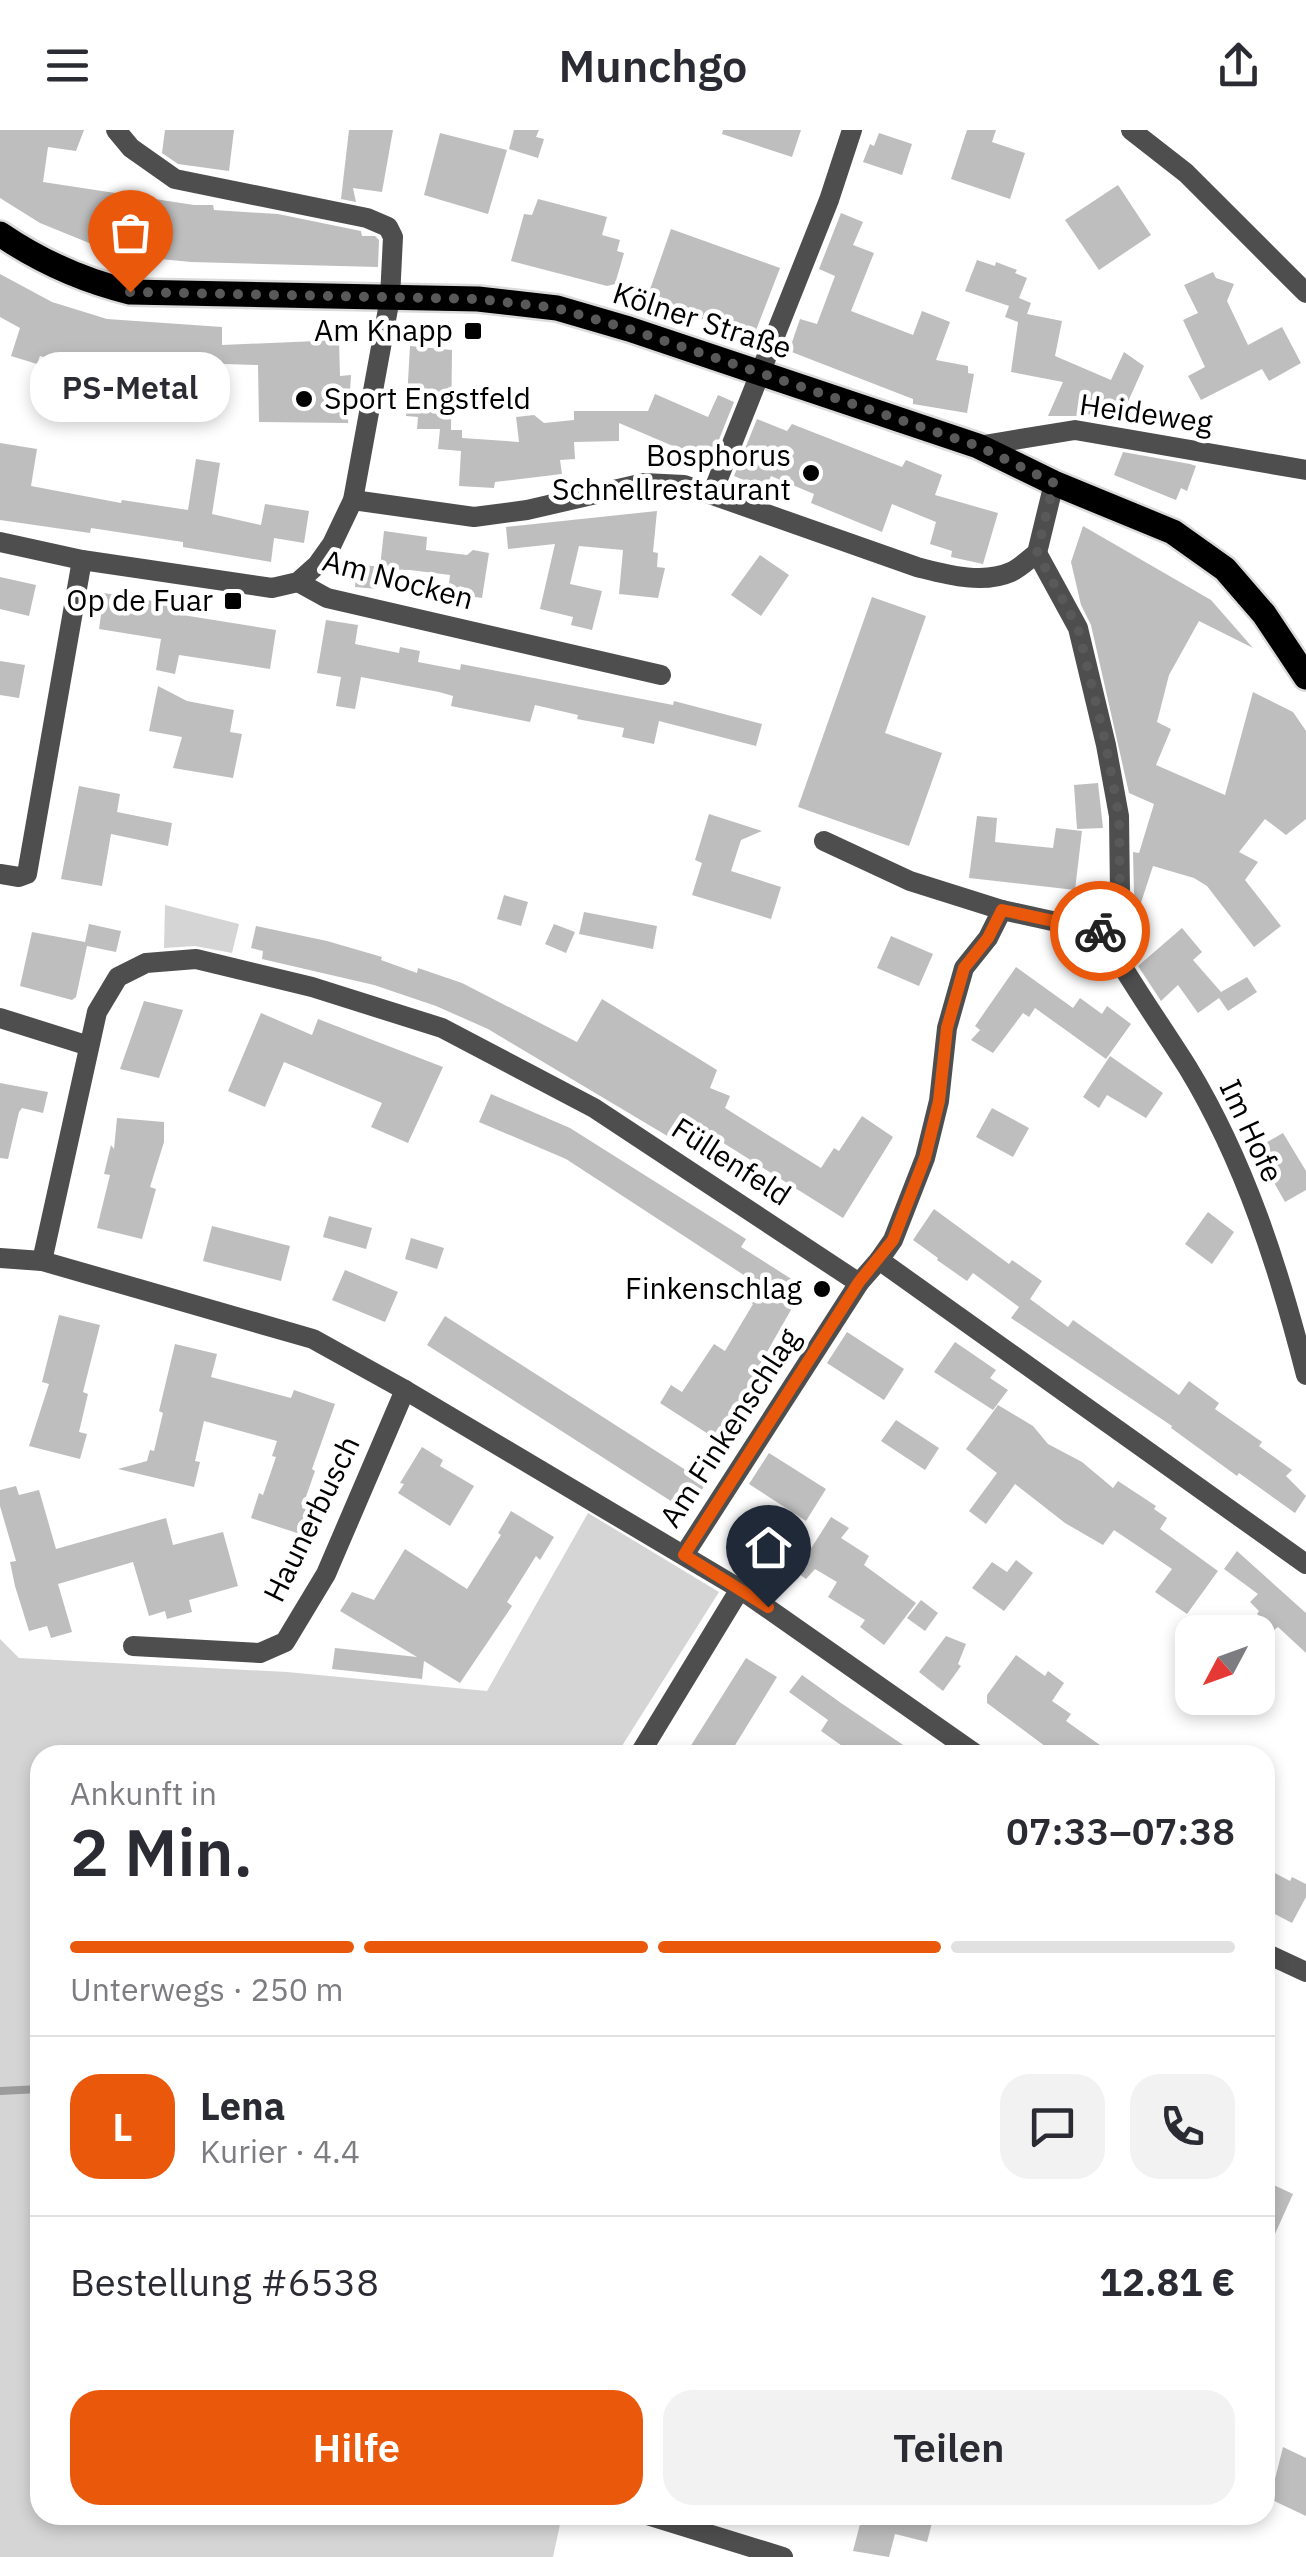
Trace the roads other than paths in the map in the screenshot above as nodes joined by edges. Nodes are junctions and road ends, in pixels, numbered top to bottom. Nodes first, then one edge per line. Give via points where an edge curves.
1 (116, 130) edge
2 (852, 130) edge
3 (1131, 130) edge
4 (132, 139) edge
5 (0, 234) edge
6 (1306, 293) edge
7 (390, 298) junction
8 (760, 374) junction
9 (978, 446) junction
10 (1306, 470) edge
11 (1054, 483) junction
12 (712, 494) junction
13 (353, 500) junction
14 (0, 542) edge
15 (1037, 553) junction
16 (82, 560) junction
17 (298, 582) junction
18 (662, 674) dead end
19 (1306, 676) edge
20 (824, 841) dead end
21 (0, 874) edge
22 (1002, 910) junction
23 (1102, 932) junction
24 (0, 1018) edge
25 (89, 1046) junction
26 (0, 1258) edge
27 (880, 1260) junction
28 (42, 1261) junction
29 (859, 1282) junction
30 (1306, 1375) edge
31 (405, 1390) junction
32 (684, 1555) junction
33 (1306, 1564) edge
34 (740, 1589) junction
35 (133, 1646) dead end
36 (645, 1745) edge
37 (963, 1745) edge
38 (1275, 1958) edge
39 (1306, 1972) edge
40 (679, 2525) edge
41 (783, 2557) edge

1 - 4 street
2 - 8 street
3 - 6 street via 1186,174
4 - 7 street via 174,179 388,227 394,238
5 - 7 main road, Kölner Straße via 86,281 130,292
7 - 8 main road, Kölner Straße via 556,308
7 - 13 street
8 - 9 main road, Kölner Straße
8 - 12 street
9 - 10 street, Heideweg via 1075,430
9 - 11 main road, Kölner Straße
11 - 15 street
11 - 19 main road, Kölner Straße via 1172,532 1225,569
12 - 13 street via 644,483 474,517
12 - 15 street via 956,576 1012,572
13 - 17 street via 332,544
14 - 16 street, Am Nocken
15 - 23 street via 1078,628 1119,816 1120,893
16 - 17 street, Am Nocken via 236,585
16 - 21 street via 27,874
17 - 18 street, Am Nocken via 328,598
20 - 22 street via 910,882
22 - 23 street
22 - 27 street via 964,968 925,1158
23 - 30 street, Im Hofe via 1189,1070 1239,1168 1283,1284
24 - 25 street
25 - 28 street, Füllenfeld
25 - 29 street, Füllenfeld via 97,1012 118,976 146,963 196,959 312,987 442,1028 594,1108
26 - 28 street
27 - 29 street
27 - 33 street
28 - 31 street via 313,1339
29 - 32 street, Am Finkenschlag
31 - 32 street
31 - 35 street, Haunerbusch via 326,1574 285,1642 260,1653
32 - 34 street
34 - 36 street
34 - 37 street
38 - 39 street
40 - 41 street

